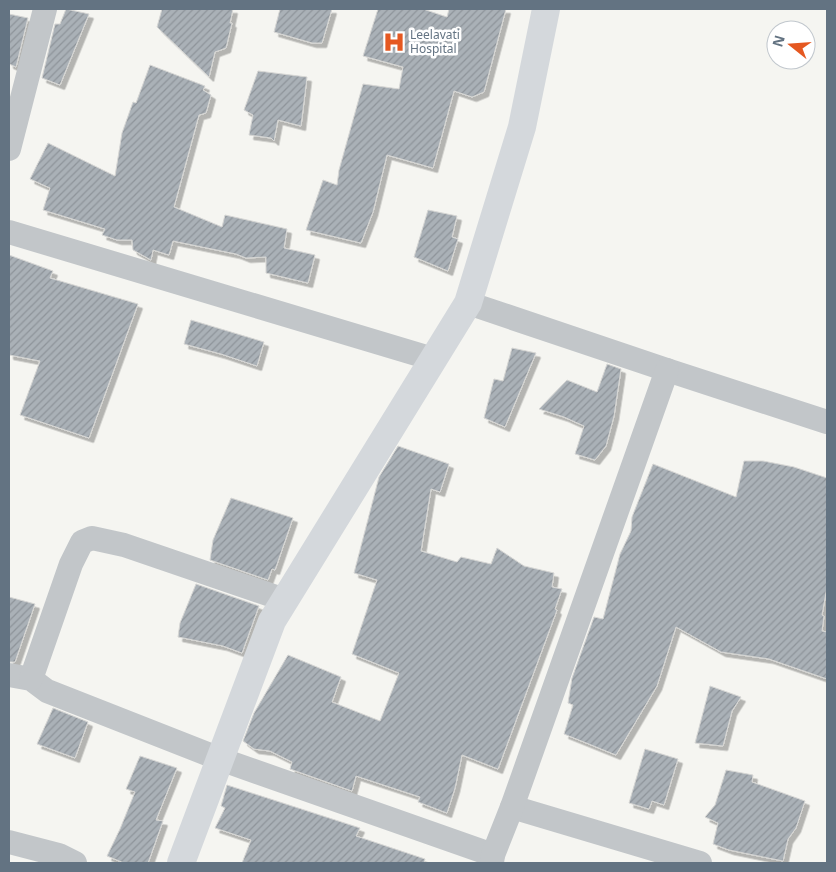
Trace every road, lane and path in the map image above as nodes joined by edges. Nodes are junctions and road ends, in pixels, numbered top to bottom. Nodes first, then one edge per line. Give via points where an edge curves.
1 (45, 9) edge
2 (546, 9) edge
3 (9, 149) edge
4 (9, 232) edge
5 (468, 304) junction
6 (433, 360) junction
7 (667, 370) junction
8 (827, 422) edge
9 (285, 600) junction
10 (20, 677) edge
11 (220, 759) junction
12 (512, 807) junction
13 (9, 842) edge
14 (493, 859) edge
15 (75, 863) edge
16 (181, 863) edge
17 (700, 863) edge

1 - 3 street
2 - 5 main road via 522,127
4 - 6 street
5 - 6 main road
5 - 7 street
6 - 9 main road
7 - 8 street
7 - 12 street
9 - 10 street via 124,545 92,538 82,542
9 - 11 main road via 272,621
10 - 11 street via 47,691
11 - 14 street
11 - 16 main road
12 - 14 street
12 - 17 street
13 - 15 street via 59,855

